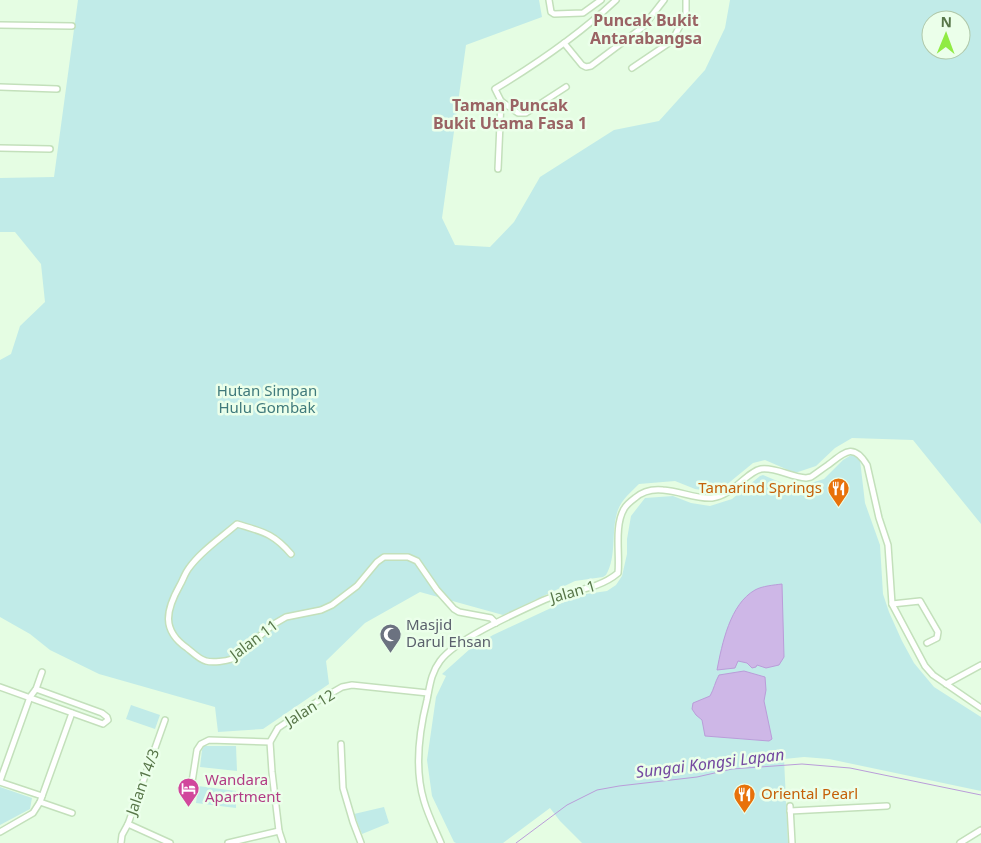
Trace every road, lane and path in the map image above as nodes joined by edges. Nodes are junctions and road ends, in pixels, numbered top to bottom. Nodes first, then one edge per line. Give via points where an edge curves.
1 (549, 0) edge
2 (601, 0) edge
3 (616, 0) edge
4 (664, 0) edge
5 (686, 0) edge
6 (0, 25) edge
7 (72, 26) dead end
8 (564, 42) junction
9 (632, 68) dead end
10 (0, 87) edge
11 (566, 87) dead end
12 (57, 89) dead end
13 (501, 101) junction
14 (0, 148) edge
15 (50, 149) dead end
16 (498, 169) dead end
17 (291, 554) dead end
18 (892, 604) junction
19 (496, 623) junction
20 (927, 643) dead end
21 (981, 665) edge
22 (42, 672) dead end
23 (946, 684) junction
24 (0, 687) edge
25 (36, 689) junction
26 (428, 693) junction
27 (30, 697) junction
28 (981, 708) edge
29 (72, 713) junction
30 (165, 720) dead end
31 (270, 742) junction
32 (341, 744) dead end
33 (0, 781) edge
34 (190, 795) dead end
35 (42, 796) junction
36 (40, 802) junction
37 (887, 806) dead end
38 (72, 813) dead end
39 (128, 824) junction
40 (981, 830) edge
41 (279, 831) junction
42 (0, 832) edge
43 (121, 843) edge
44 (170, 843) edge
45 (228, 843) edge
46 (283, 843) edge
47 (361, 843) edge
48 (441, 843) edge
49 (792, 843) edge
50 (960, 843) edge

1 - 2 street via 549,9 554,14 583,14
3 - 8 street
4 - 8 street via 643,27 591,66 582,65
5 - 9 street via 686,14 672,41
6 - 7 street
8 - 13 street via 495,89
10 - 12 street
11 - 13 street via 526,113 518,112
13 - 16 street
14 - 15 street
17 - 19 street, Jalan 11 via 279,540 237,524 189,568 168,613 172,634 180,644 205,661 232,659 286,617 332,605 357,586 380,559 390,556 417,561 454,608 491,618
18 - 19 street, Jalan 1 via 888,545 867,465 854,452 847,452 811,477 799,478 756,470 726,494 714,498 698,498 664,490 640,494 624,509 618,539 618,573 608,582 545,600
18 - 20 street via 920,600 938,632 937,638
18 - 23 street, Jalan 1 via 925,666
19 - 26 street, Jalan 1 via 456,646 440,660 431,676
21 - 23 street
22 - 25 street
23 - 28 street, Jalan 1
24 - 27 street
25 - 27 street
25 - 29 street via 102,713 108,720 103,724
26 - 31 street, Jalan 12 via 364,685 342,688 278,728
26 - 48 street, Jalan 1 via 422,720 419,777 424,801
27 - 29 street
27 - 33 street
29 - 35 street
30 - 39 street, Jalan 14/3
31 - 34 street via 209,740 201,744 197,750
31 - 41 street
32 - 47 street via 343,788
33 - 35 street
35 - 36 street
36 - 38 street
36 - 42 street via 33,813
37 - 49 street via 790,808
39 - 43 street, Jalan 14/3
39 - 44 street
40 - 50 street
41 - 45 street
41 - 46 street

